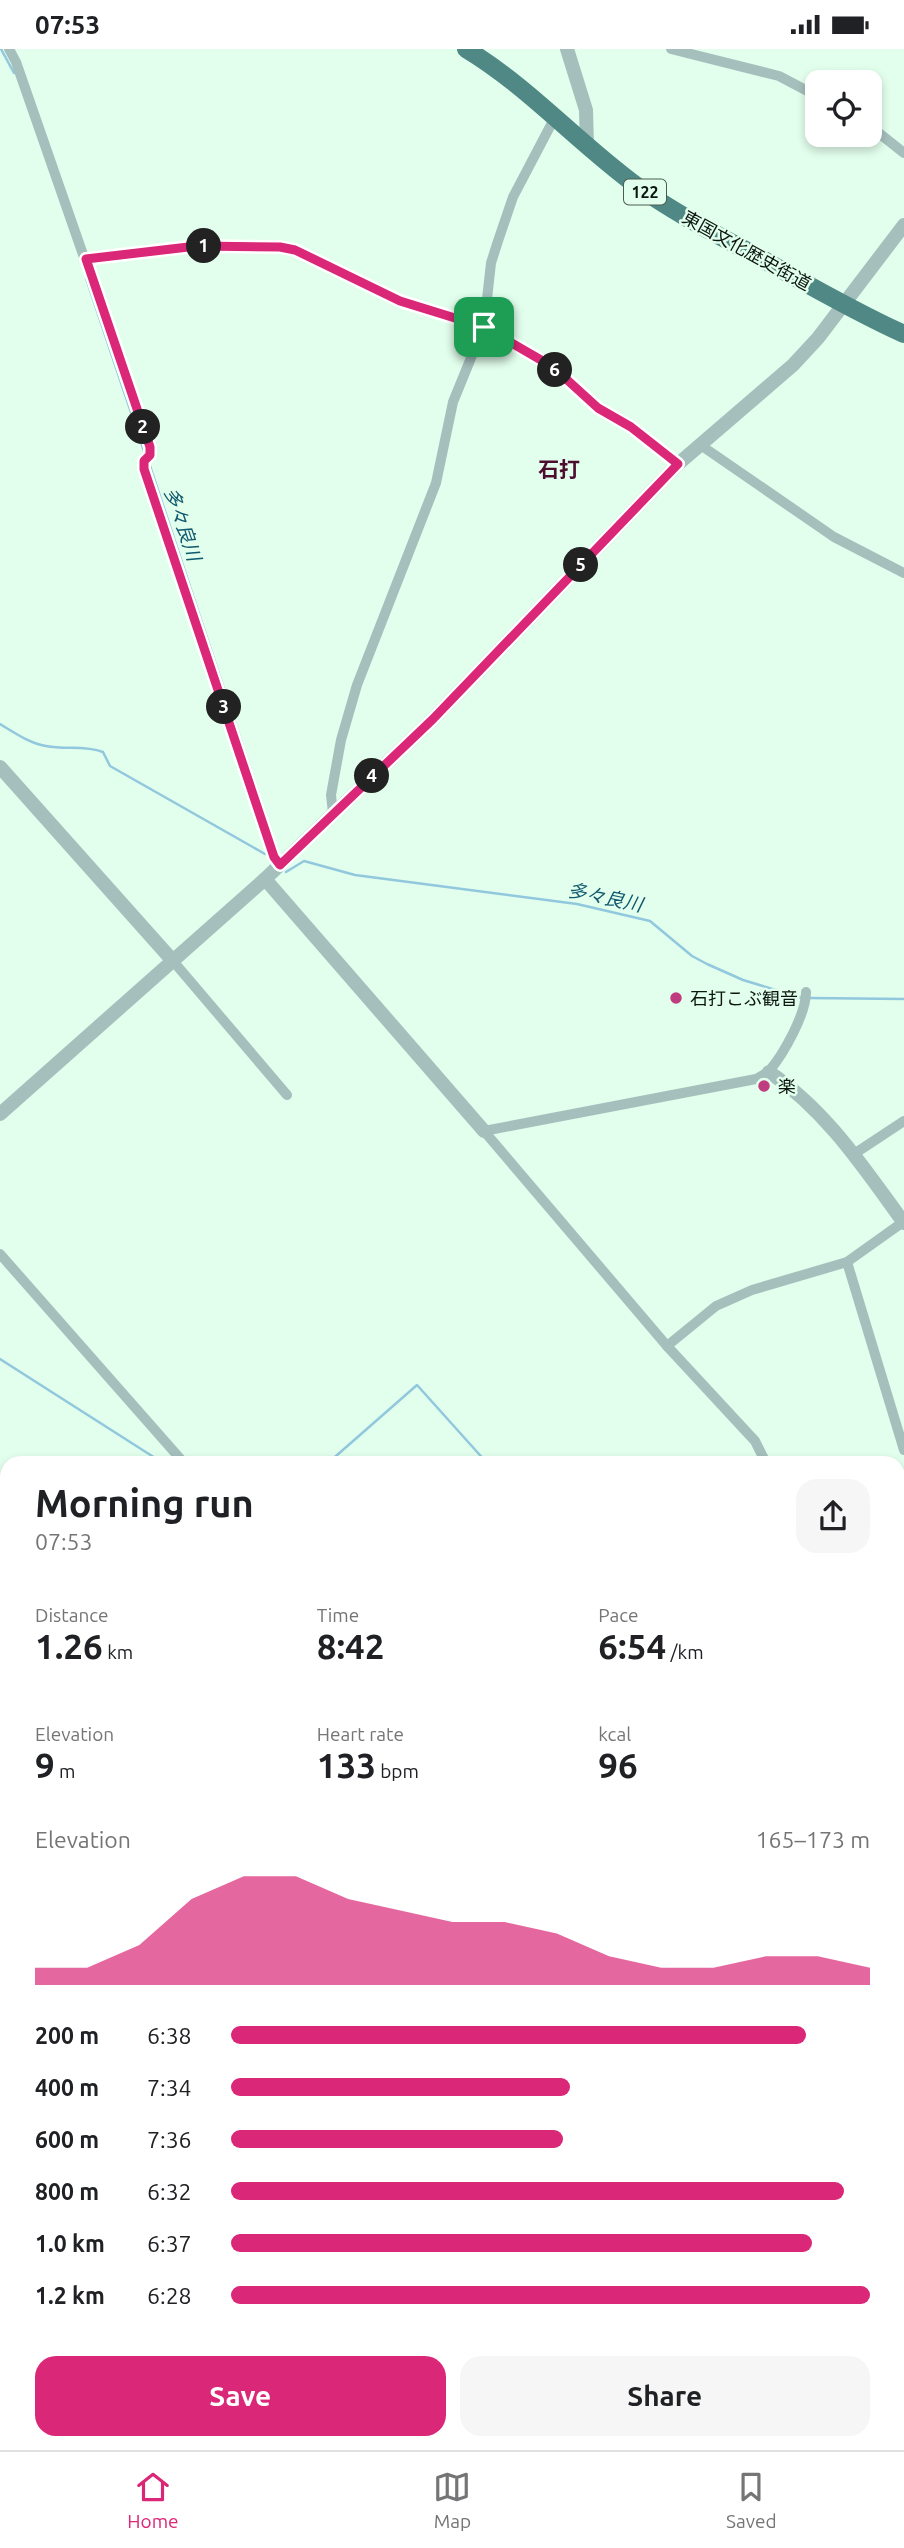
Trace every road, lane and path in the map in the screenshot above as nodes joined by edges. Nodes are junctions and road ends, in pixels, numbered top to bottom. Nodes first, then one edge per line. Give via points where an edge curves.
1 (9, 49) edge
2 (466, 49) edge
3 (567, 49) edge
4 (671, 49) edge
5 (805, 90) edge
6 (555, 117) junction
7 (882, 136) edge
8 (587, 147) junction
9 (904, 153) edge
10 (904, 225) edge
11 (86, 259) junction
12 (845, 305) junction
13 (484, 327) junction
14 (904, 334) edge
15 (699, 444) junction
16 (678, 464) junction
17 (904, 573) edge
18 (0, 767) edge
19 (333, 813) junction
20 (280, 865) junction
21 (265, 879) junction
22 (173, 961) junction
23 (806, 992) dead end
24 (769, 1072) junction
25 (287, 1095) dead end
26 (0, 1114) edge
27 (904, 1121) edge
28 (484, 1131) junction
29 (854, 1154) junction
30 (904, 1222) edge
31 (0, 1254) edge
32 (847, 1262) junction
33 (667, 1346) junction
34 (904, 1450) edge
35 (178, 1456) edge
36 (762, 1456) edge

1 - 11 street
2 - 6 highway, 東国文化歴史街道 / 122
3 - 8 street via 586,110
4 - 5 street via 779,76
6 - 8 highway, 東国文化歴史街道 / 122
6 - 13 street via 513,197 498,241
7 - 9 street
8 - 12 highway, 東国文化歴史街道 / 122 via 668,207
10 - 12 street
11 - 13 street via 197,246 280,247 400,301
11 - 20 street via 150,447 144,469
12 - 14 highway, 東国文化歴史街道 / 122
12 - 15 street via 793,365
13 - 16 street via 553,367 598,408
13 - 19 street via 453,402 436,483 357,684 341,740 331,795
15 - 16 street
15 - 17 street via 834,537
16 - 19 street via 433,719
18 - 22 street
19 - 20 street
20 - 21 street
21 - 22 street
21 - 28 street
22 - 25 street
22 - 26 street
23 - 24 street via 806,1003 788,1042
24 - 28 street via 756,1079
24 - 29 street via 811,1105
27 - 29 street
28 - 33 street
29 - 30 street
30 - 32 street
31 - 35 street
32 - 33 street via 752,1290 716,1306
32 - 34 street
33 - 36 street via 755,1441

